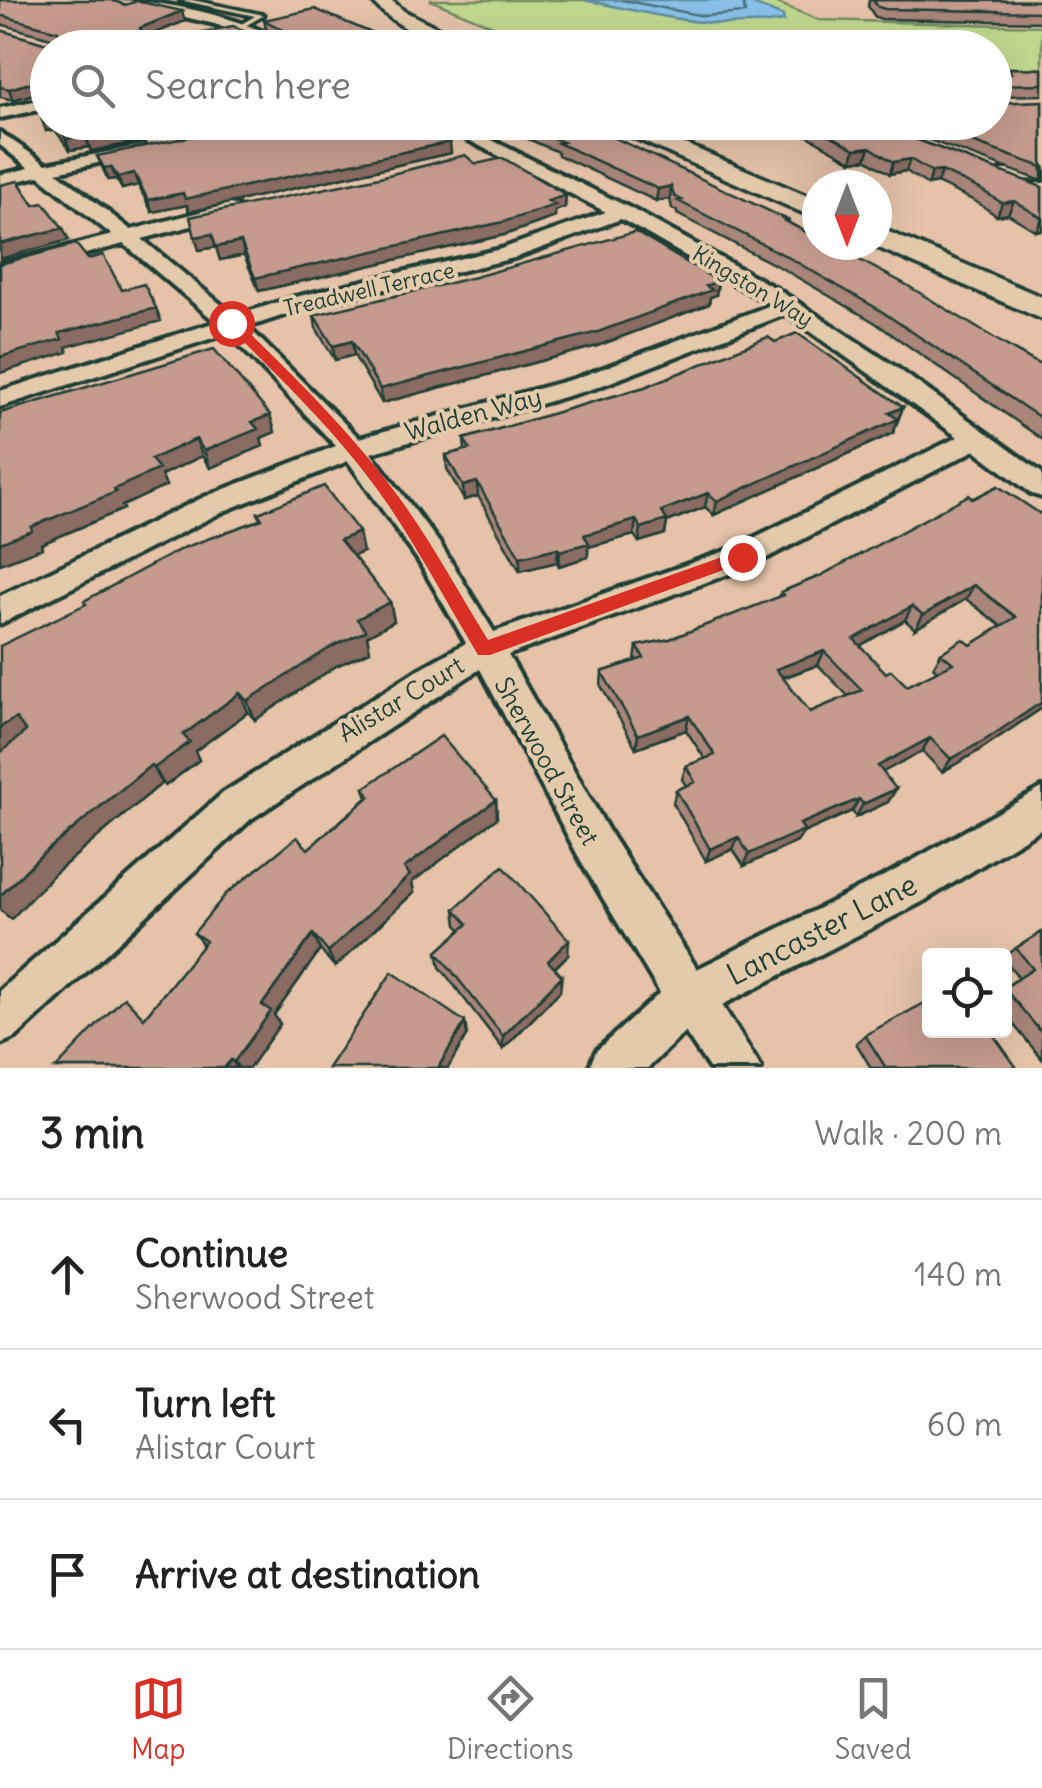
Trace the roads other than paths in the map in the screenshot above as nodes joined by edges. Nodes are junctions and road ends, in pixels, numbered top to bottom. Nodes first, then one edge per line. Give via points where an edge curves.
1 (118, 0) edge
2 (183, 0) edge
3 (380, 0) edge
4 (360, 9) dead end
5 (240, 27) junction
6 (247, 30) edge
7 (391, 30) edge
8 (430, 30) edge
9 (30, 107) edge
10 (0, 113) edge
11 (0, 137) edge
12 (477, 140) edge
13 (652, 140) edge
14 (699, 140) edge
15 (152, 146) edge
16 (496, 150) junction
17 (459, 160) edge
18 (984, 169) edge
19 (41, 170) junction
20 (1042, 174) edge
21 (1002, 176) junction
22 (0, 180) edge
23 (802, 182) edge
24 (1042, 191) edge
25 (802, 204) edge
26 (247, 207) edge
27 (623, 212) junction
28 (892, 219) edge
29 (123, 236) junction
30 (892, 243) edge
31 (0, 270) edge
32 (1042, 283) edge
33 (788, 306) junction
34 (1042, 309) edge
35 (231, 323) junction
36 (0, 399) edge
37 (978, 438) junction
38 (353, 449) junction
39 (1042, 487) edge
40 (0, 612) edge
41 (484, 650) junction
42 (1042, 806) edge
43 (689, 997) junction
44 (0, 1021) edge
45 (613, 1068) edge
46 (737, 1068) edge

1 - 5 street
2 - 5 lane via 262,15
3 - 8 main road
4 - 7 main road
5 - 6 street
9 - 10 street
11 - 19 street, Sherwood Street
12 - 16 street, Kingston Way
13 - 25 main road
14 - 23 main road
15 - 19 street
16 - 17 street
16 - 27 street, Kingston Way
18 - 21 street
19 - 22 street
19 - 29 street, Sherwood Street
20 - 21 street
21 - 24 street
26 - 29 street
27 - 33 street, Kingston Way
27 - 35 street, Treadwell Terrace via 470,265
28 - 32 main road
29 - 31 street
29 - 35 street, Sherwood Street
30 - 34 main road
33 - 37 street, Kingston Way
33 - 38 street, Walden Way via 586,383
35 - 36 street, Treadwell Terrace
35 - 38 street, Sherwood Street
37 - 39 street, Kingston Way
37 - 41 street, Alistar Court via 742,557
38 - 40 street, Walden Way via 214,504
38 - 41 street, Sherwood Street via 396,505
41 - 43 street, Sherwood Street
41 - 44 street, Alistar Court via 376,712 237,806
42 - 43 street, Lancaster Lane via 907,887
43 - 45 street, Lancaster Lane
43 - 46 street, Sherwood Street

